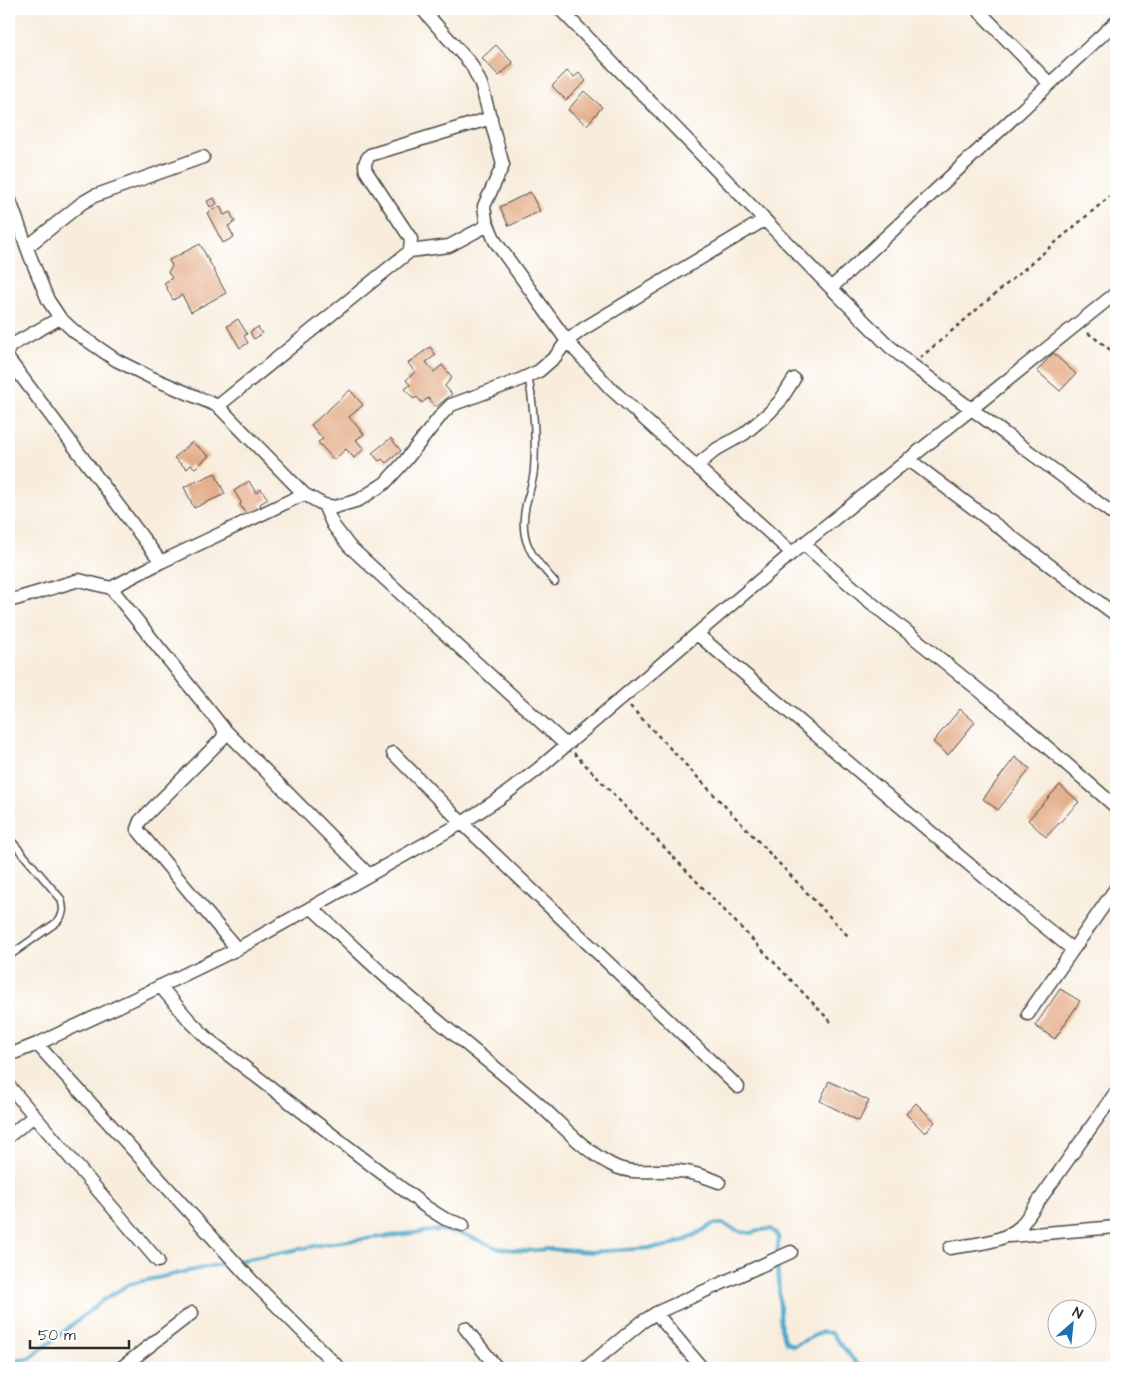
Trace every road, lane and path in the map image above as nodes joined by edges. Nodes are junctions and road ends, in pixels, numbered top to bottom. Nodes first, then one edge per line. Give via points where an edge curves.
1 (422, 9) edge
2 (560, 9) edge
3 (977, 9) edge
4 (1116, 22) edge
5 (1050, 84) junction
6 (491, 118) junction
7 (203, 157) dead end
8 (1116, 191) edge
9 (9, 198) edge
10 (764, 220) junction
11 (488, 225) junction
12 (27, 247) junction
13 (410, 250) junction
14 (831, 288) junction
15 (1116, 293) edge
16 (60, 318) junction
17 (1077, 324) junction
18 (566, 341) junction
19 (9, 349) edge
20 (1116, 354) edge
21 (9, 360) edge
22 (912, 365) junction
23 (528, 375) junction
24 (794, 379) dead end
25 (218, 406) junction
26 (972, 409) junction
27 (908, 459) junction
28 (696, 466) junction
29 (304, 494) junction
30 (324, 505) junction
31 (1116, 516) edge
32 (804, 544) junction
33 (792, 553) junction
34 (161, 562) junction
35 (555, 582) dead end
36 (111, 588) junction
37 (9, 601) edge
38 (1116, 615) edge
39 (697, 634) junction
40 (622, 698) junction
41 (224, 729) junction
42 (566, 745) junction
43 (393, 752) dead end
44 (1116, 808) edge
45 (462, 824) junction
46 (9, 838) edge
47 (368, 875) junction
48 (1116, 888) edge
49 (312, 908) junction
50 (848, 936) dead end
51 (237, 949) junction
52 (1072, 949) junction
53 (9, 956) edge
54 (160, 986) junction
55 (1028, 1014) dead end
56 (832, 1023) dead end
57 (37, 1044) junction
58 (9, 1055) edge
59 (9, 1086) edge
60 (738, 1086) dead end
61 (1116, 1092) edge
62 (34, 1116) junction
63 (9, 1136) edge
64 (719, 1182) dead end
65 (463, 1225) dead end
66 (1116, 1227) edge
67 (1008, 1236) junction
68 (950, 1248) dead end
69 (791, 1252) dead end
70 (158, 1261) dead end
71 (656, 1313) junction
72 (192, 1314) dead end
73 (465, 1328) dead end
74 (120, 1368) edge
75 (339, 1368) edge
76 (497, 1368) edge
77 (586, 1368) edge
78 (702, 1368) edge

1 - 6 street via 471,64
2 - 10 street
3 - 5 street
4 - 5 street
5 - 14 street
6 - 11 street via 503,164 484,206
6 - 13 street via 370,155 367,159 366,171 411,240
7 - 12 street via 94,196
8 - 22 path
9 - 12 street
10 - 14 street
10 - 18 street
11 - 13 street via 449,246
11 - 18 street via 495,241
12 - 16 street via 48,300
13 - 25 street
14 - 22 street
15 - 17 street
16 - 19 street
16 - 25 street via 116,360
17 - 20 path
17 - 26 street
18 - 23 street via 555,357
18 - 28 street via 610,388
21 - 34 street
22 - 26 street
23 - 30 street via 450,405 385,483 358,500 335,507
23 - 35 lane via 534,412 534,471 522,522 530,550
24 - 28 street via 768,413 744,434
25 - 29 street
26 - 27 street
26 - 31 street
27 - 32 street
27 - 38 street
28 - 33 street
29 - 30 street
29 - 34 street
30 - 42 street via 333,525 349,546
32 - 33 street
32 - 44 street via 864,597 1017,720
33 - 39 street
34 - 36 street
36 - 37 street via 80,580
36 - 41 street
39 - 40 street
39 - 52 street
40 - 42 street
40 - 50 path
41 - 47 street
41 - 51 street via 222,739 140,821 137,829
42 - 45 street
42 - 56 path
43 - 45 street
45 - 47 street
45 - 60 street
46 - 53 lane via 61,898 64,907 57,922
47 - 49 street
48 - 52 street
49 - 51 street
49 - 64 street via 392,982 595,1154 624,1170 679,1171
51 - 54 street
52 - 55 street
54 - 57 street
54 - 65 street via 209,1040 426,1207
57 - 58 street
57 - 75 street via 252,1281
59 - 62 street
61 - 67 street via 1033,1212
62 - 63 street
62 - 70 street
66 - 67 street
67 - 68 street
69 - 71 street
71 - 77 street
71 - 78 street
72 - 74 street
73 - 76 street

